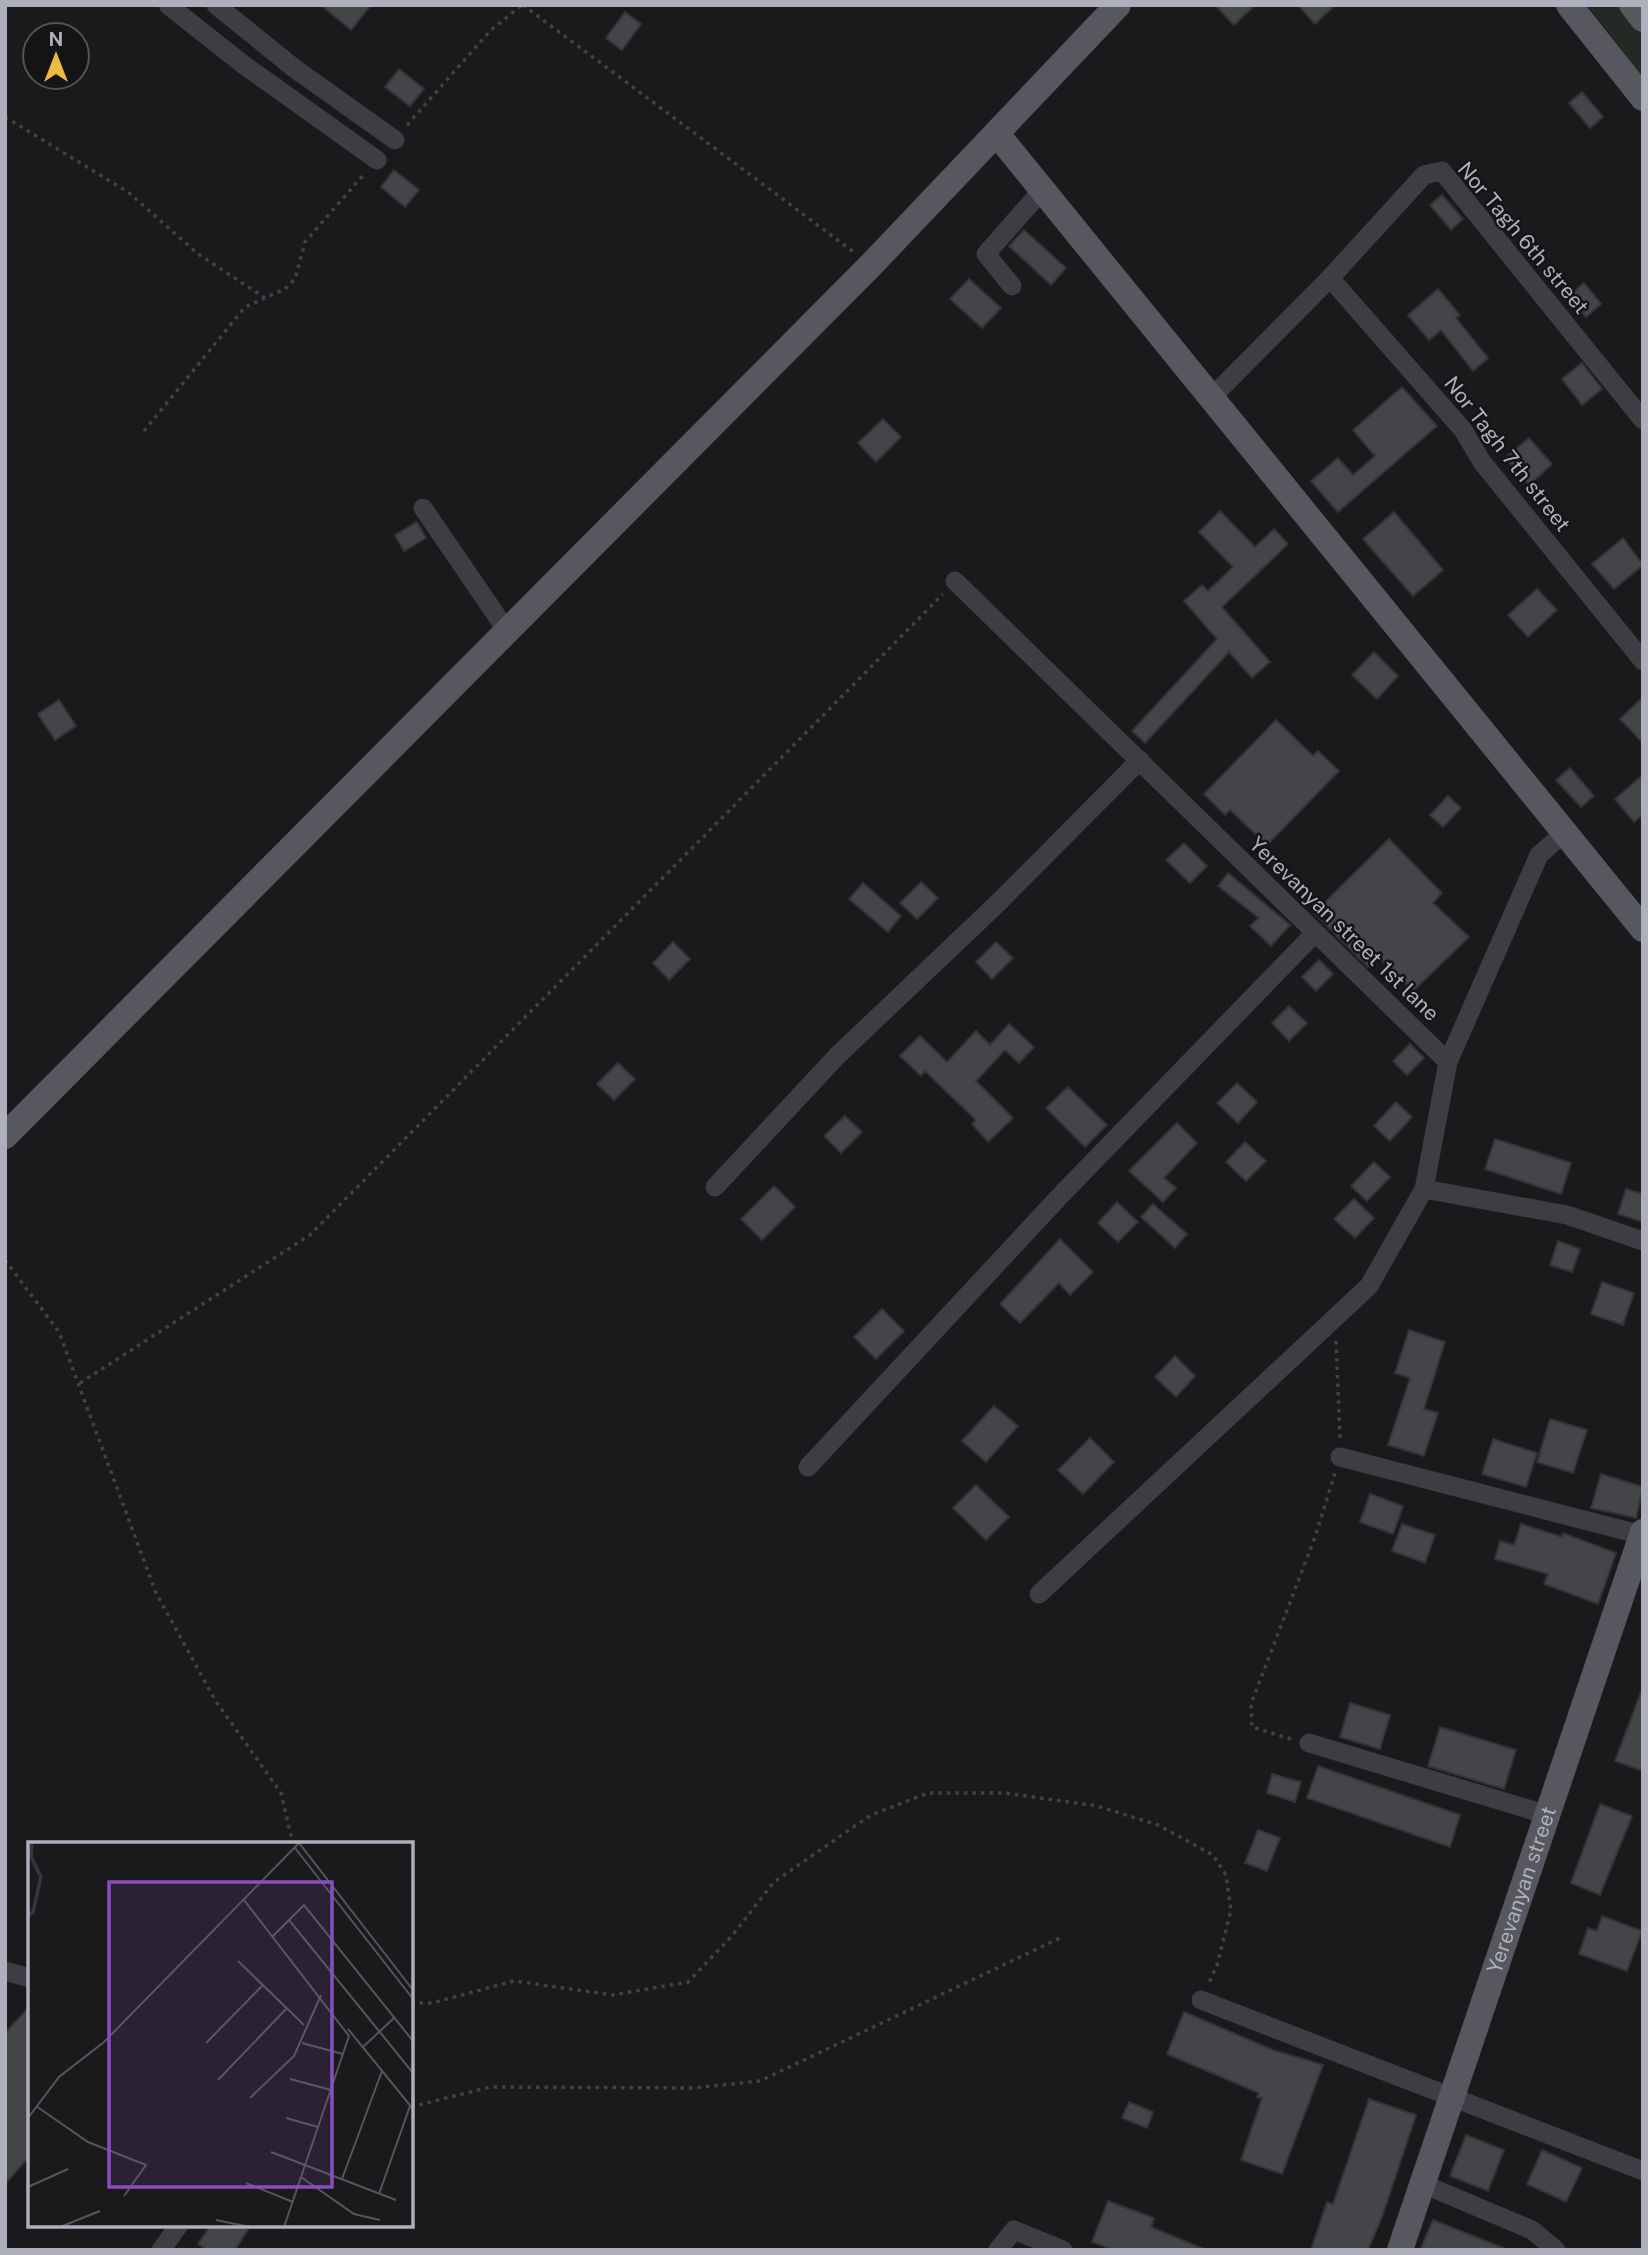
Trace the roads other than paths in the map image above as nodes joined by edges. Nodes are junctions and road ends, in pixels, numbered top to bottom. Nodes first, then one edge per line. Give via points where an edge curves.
1 (168, 5) edge
2 (216, 5) edge
3 (1118, 5) edge
4 (1569, 5) edge
5 (1632, 5) edge
6 (1643, 19) edge
7 (1643, 98) edge
8 (997, 134) junction
9 (395, 140) road end
10 (377, 160) road end
11 (1043, 189) junction
12 (1330, 278) junction
13 (1012, 286) dead end
14 (1211, 398) junction
15 (1643, 419) edge
16 (423, 508) dead end
17 (955, 582) road end
18 (507, 631) junction
19 (1643, 661) edge
20 (1140, 760) junction
21 (1566, 832) junction
22 (1643, 929) edge
23 (1315, 933) junction
24 (1448, 1062) junction
25 (5, 1136) edge
26 (715, 1188) dead end
27 (1424, 1189) junction
28 (1643, 1241) edge
29 (1340, 1457) road end
30 (808, 1467) dead end
31 (1642, 1534) edge
32 (1039, 1594) dead end
33 (1309, 1744) road end
34 (1548, 1815) junction
35 (5, 1972) edge
36 (28, 1978) edge
37 (1201, 2000) road end
38 (1453, 2099) junction
39 (1643, 2171) edge
40 (1423, 2184) junction
41 (177, 2227) edge
42 (162, 2250) edge
43 (998, 2250) edge
44 (1063, 2250) edge
45 (1400, 2250) edge
46 (1556, 2250) edge

1 - 10 street
2 - 9 street
3 - 8 main road
4 - 7 main road
5 - 6 main road
8 - 11 main road
8 - 18 main road
11 - 13 street via 985,254
11 - 14 main road
12 - 14 street
12 - 15 street, Nor Tagh 6th street via 1424,175 1442,171
12 - 19 street, Nor Tagh 7th street via 1463,430 1482,462
14 - 21 main road
16 - 18 street
17 - 20 street, Yerevanyan street 1st lane
18 - 25 main road
20 - 23 street, Yerevanyan street 1st lane
20 - 26 street via 837,1056
21 - 22 main road
21 - 24 street via 1539,855
23 - 24 street, Yerevanyan street 1st lane
23 - 30 street via 1059,1197
24 - 27 street
27 - 28 street via 1567,1215
27 - 32 street via 1369,1286
29 - 31 street
31 - 34 main road, Yerevanyan street
33 - 34 street
34 - 38 main road, Yerevanyan street
35 - 36 street
37 - 38 street
38 - 39 street
38 - 40 main road, Yerevanyan street
40 - 45 main road, Yerevanyan street
40 - 46 street via 1532,2230
41 - 42 street
43 - 44 street via 1014,2230

